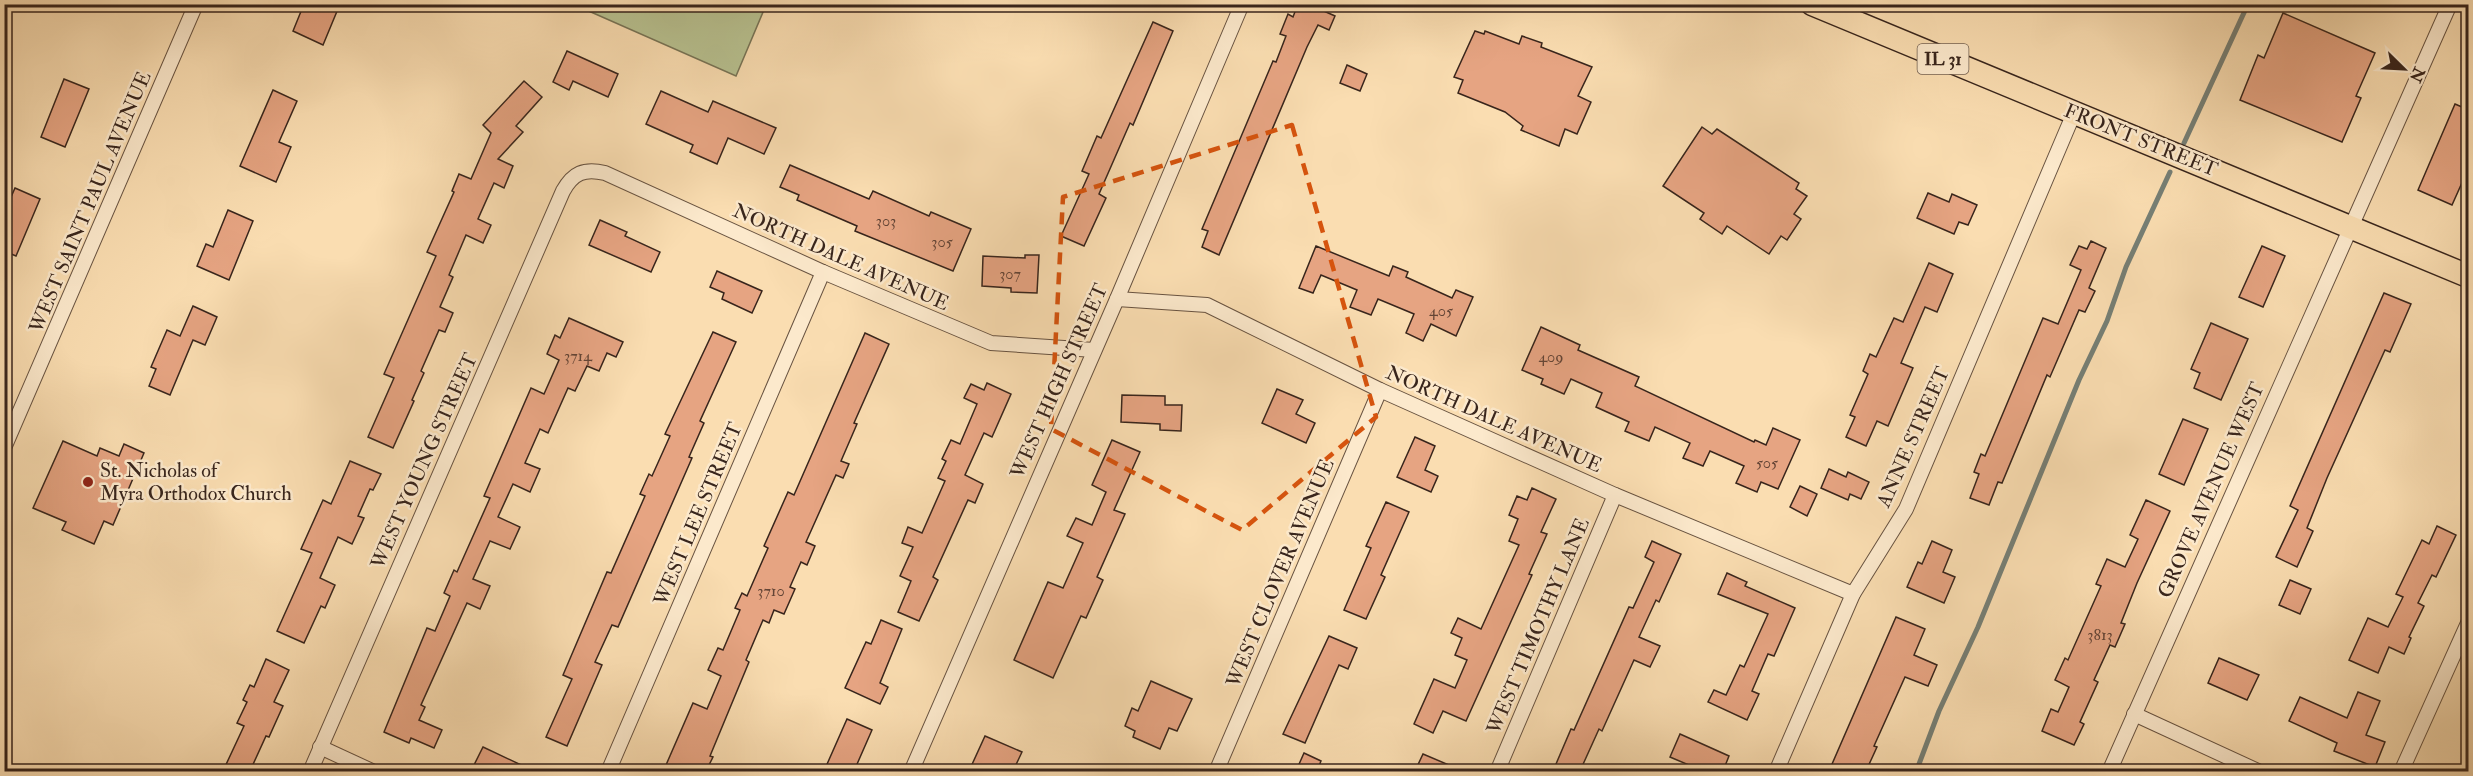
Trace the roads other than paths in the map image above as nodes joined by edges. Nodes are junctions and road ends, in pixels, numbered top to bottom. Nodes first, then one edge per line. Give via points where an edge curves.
1 (196, 4) edge
2 (1242, 4) edge
3 (1812, 4) edge
4 (2450, 4) edge
5 (2074, 113) junction
6 (580, 171) joint
7 (2350, 225) junction
8 (823, 272) junction
9 (2469, 276) edge
10 (1117, 299) junction
11 (1094, 350) junction
12 (1380, 390) junction
13 (4, 448) edge
14 (1615, 495) junction
15 (1853, 594) junction
16 (2469, 623) edge
17 (2134, 714) junction
18 (320, 747) junction
19 (309, 771) edge
20 (374, 771) edge
21 (608, 771) edge
22 (911, 771) edge
23 (1216, 771) edge
24 (1497, 771) edge
25 (1776, 771) edge
26 (2109, 771) edge
27 (2260, 771) edge
28 (2401, 771) edge

1 - 13 street, WEST SAINT PAUL AVENUE
2 - 10 street, WEST HIGH STREET
3 - 5 main road, FRONT STREET / IL 31
4 - 7 street, GROVE AVENUE WEST
5 - 7 main road, FRONT STREET / IL 31
5 - 15 street, ANNE STREET via 1906,509
6 - 8 street, NORTH DALE AVENUE via 604,173
6 - 18 street, WEST YOUNG STREET via 562,191
7 - 9 main road, FRONT STREET / IL 31
7 - 17 street, GROVE AVENUE WEST
8 - 11 street, NORTH DALE AVENUE via 991,343
8 - 21 street, WEST LEE STREET
10 - 11 street, WEST HIGH STREET
10 - 12 street, NORTH DALE AVENUE via 1207,305
11 - 22 street, WEST HIGH STREET
12 - 14 street, NORTH DALE AVENUE
12 - 23 street, WEST CLOVER AVENUE
14 - 15 street, NORTH DALE AVENUE
14 - 24 street, WEST TIMOTHY LANE
15 - 25 street, ANNE STREET
16 - 28 street
17 - 26 street, GROVE AVENUE WEST
17 - 27 street
18 - 19 street, WEST YOUNG STREET
18 - 20 street

